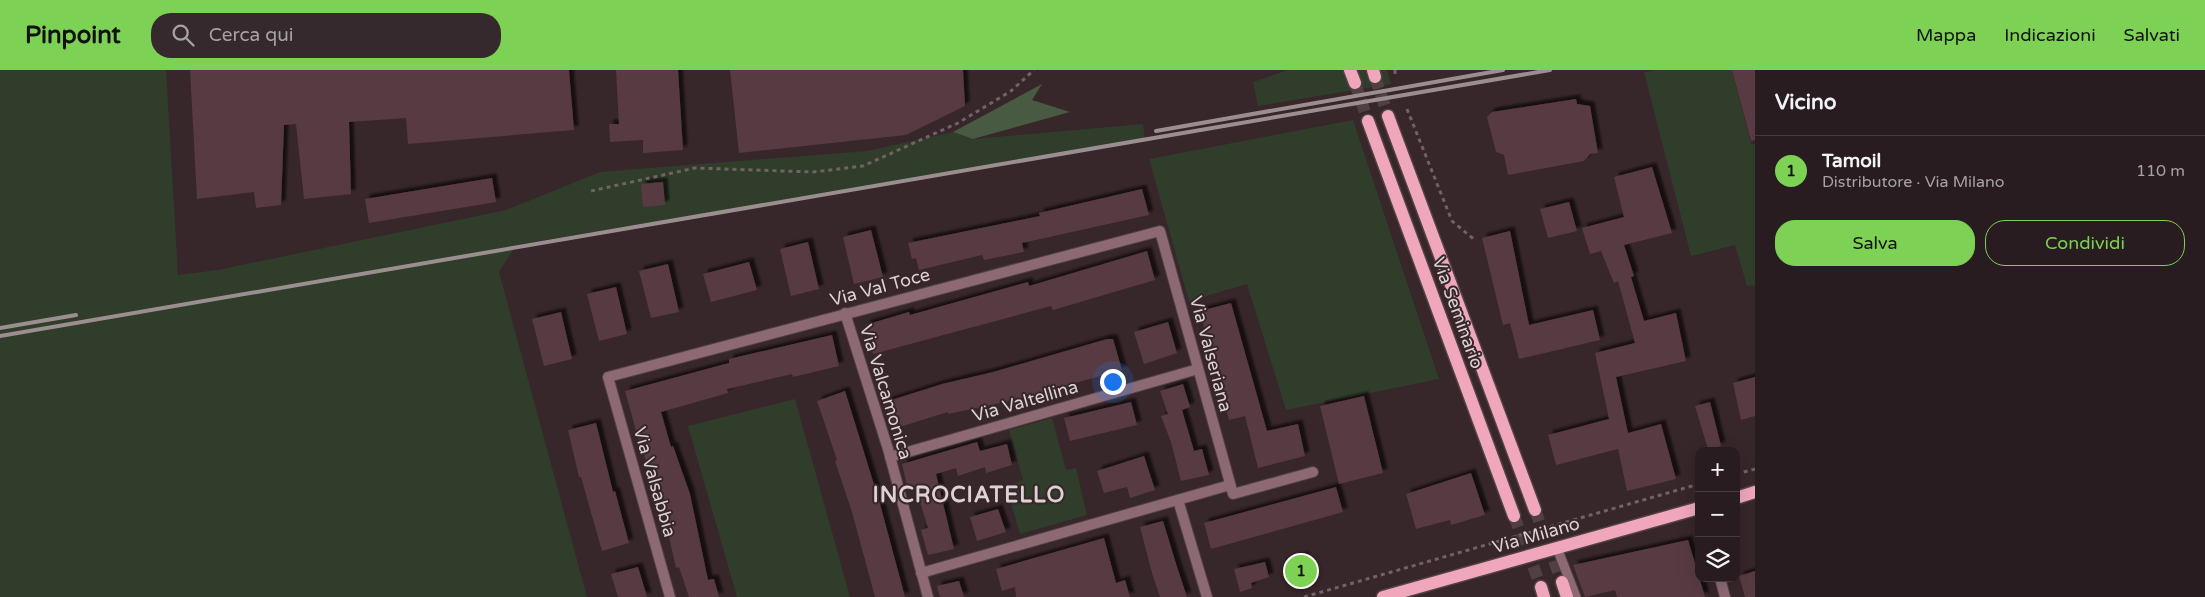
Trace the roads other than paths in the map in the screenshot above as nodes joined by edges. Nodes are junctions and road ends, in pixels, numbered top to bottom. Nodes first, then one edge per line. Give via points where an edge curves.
1 (1350, 70) edge
2 (1355, 83) tunnel mouth
3 (1388, 116) tunnel mouth
4 (1368, 121) tunnel mouth
5 (1160, 231) joint
6 (845, 313) junction
7 (1198, 369) junction
8 (608, 376) joint
9 (890, 457) junction
10 (1313, 472) dead end
11 (1230, 486) junction
12 (1755, 492) edge
13 (1740, 497) edge
14 (1178, 500) junction
15 (1695, 509) edge
16 (1535, 510) tunnel mouth
17 (1514, 516) tunnel mouth
18 (1557, 548) junction
19 (921, 573) junction
20 (1562, 582) tunnel mouth
21 (1721, 582) edge
22 (670, 597) edge
23 (928, 597) edge
24 (1207, 597) edge
25 (1383, 597) edge
26 (1567, 597) edge
27 (1576, 597) edge
28 (1725, 597) edge

1 - 2 main road
3 - 16 main road, Via Seminario
4 - 17 main road, Via Seminario
5 - 6 street, Via Val Toce
5 - 7 street, Via Valseriana
6 - 8 street, Via Val Toce
6 - 9 street, Via Valcamonica
7 - 9 street, Via Valtellina
7 - 11 street, Via Valseriana
8 - 22 street, Via Valsabbia
9 - 19 street, Via Valcamonica
10 - 11 street via 1233,494
11 - 14 street
12 - 13 main road
14 - 19 street
14 - 24 street
15 - 18 main road, Via Milano
18 - 25 main road, Via Milano
18 - 27 lane
19 - 23 street, Via Valcamonica
20 - 26 main road
21 - 28 street

